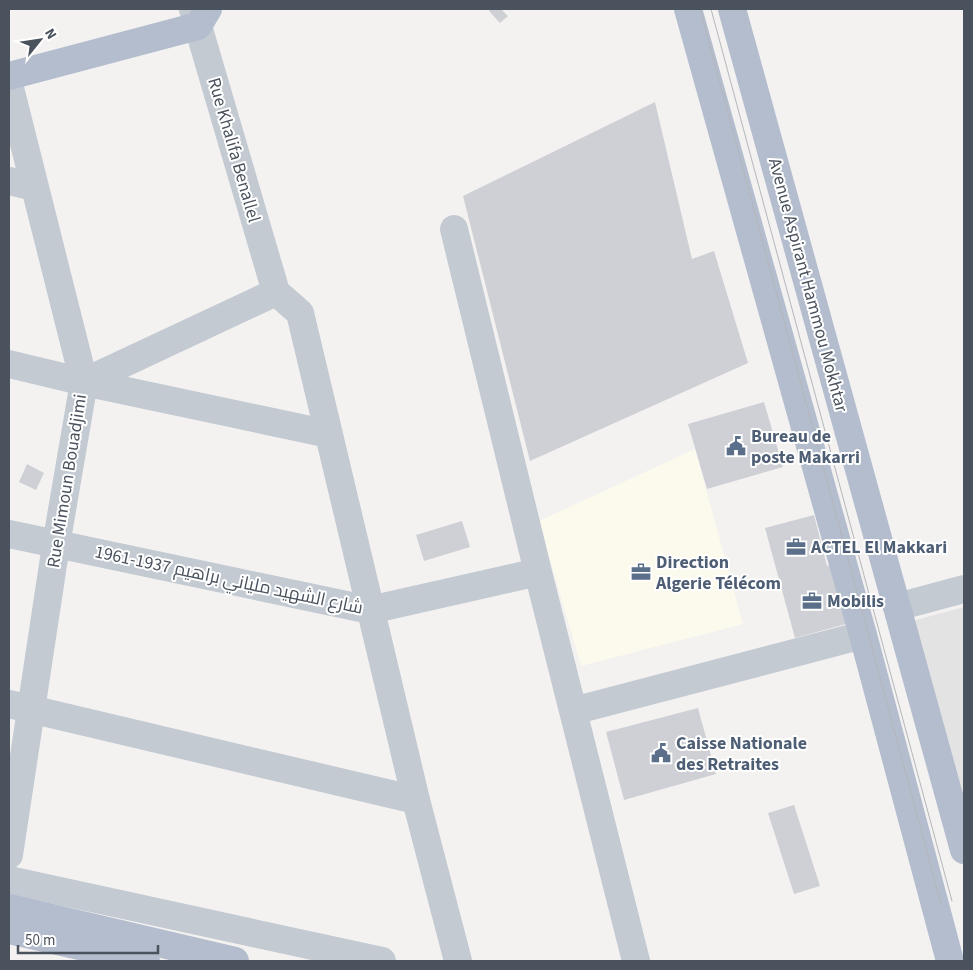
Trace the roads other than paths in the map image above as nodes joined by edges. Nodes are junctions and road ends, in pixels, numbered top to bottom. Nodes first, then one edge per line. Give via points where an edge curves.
1 (688, 9) edge
2 (732, 9) edge
3 (200, 14) edge
4 (9, 76) edge
5 (9, 84) edge
6 (9, 181) edge
7 (35, 187) junction
8 (454, 229) dead end
9 (276, 292) junction
10 (9, 364) edge
11 (84, 382) junction
12 (329, 434) junction
13 (9, 534) edge
14 (56, 545) junction
15 (538, 572) junction
16 (964, 589) edge
17 (897, 607) junction
18 (370, 610) junction
19 (863, 635) junction
20 (20, 707) edge
21 (573, 711) junction
22 (416, 800) junction
23 (964, 850) edge
24 (9, 855) edge
25 (9, 880) edge
26 (9, 908) edge
27 (9, 930) edge
28 (146, 961) edge
29 (235, 961) edge
30 (382, 961) edge
31 (458, 961) edge
32 (636, 961) edge
33 (950, 961) edge

1 - 19 main road
2 - 17 main road, Avenue Aspirant Hammou Mokhtar
3 - 4 main road
3 - 9 street, Rue Khalifa Benallel
5 - 7 street, Rue Mimoun Bouadjimi
6 - 7 street
7 - 11 street, Rue Mimoun Bouadjimi
8 - 15 street
9 - 11 street
9 - 12 street via 300,313
10 - 11 street
11 - 12 street
11 - 14 street, Rue Mimoun Bouadjimi
12 - 18 street
13 - 14 street, شارع الشهيد ملياني براهيم 1937-1961
14 - 18 street, شارع الشهيد ملياني براهيم 1937-1961
14 - 20 street, Rue Mimoun Bouadjimi
15 - 18 street, شارع الشهيد ملياني براهيم 1937-1961
15 - 21 street
16 - 17 street
17 - 23 main road, Avenue Aspirant Hammou Mokhtar
18 - 22 street
19 - 21 street
19 - 33 main road
20 - 22 street
20 - 24 street, Rue Mimoun Bouadjimi
21 - 32 street
22 - 31 street
25 - 30 street
26 - 29 main road
27 - 28 main road

